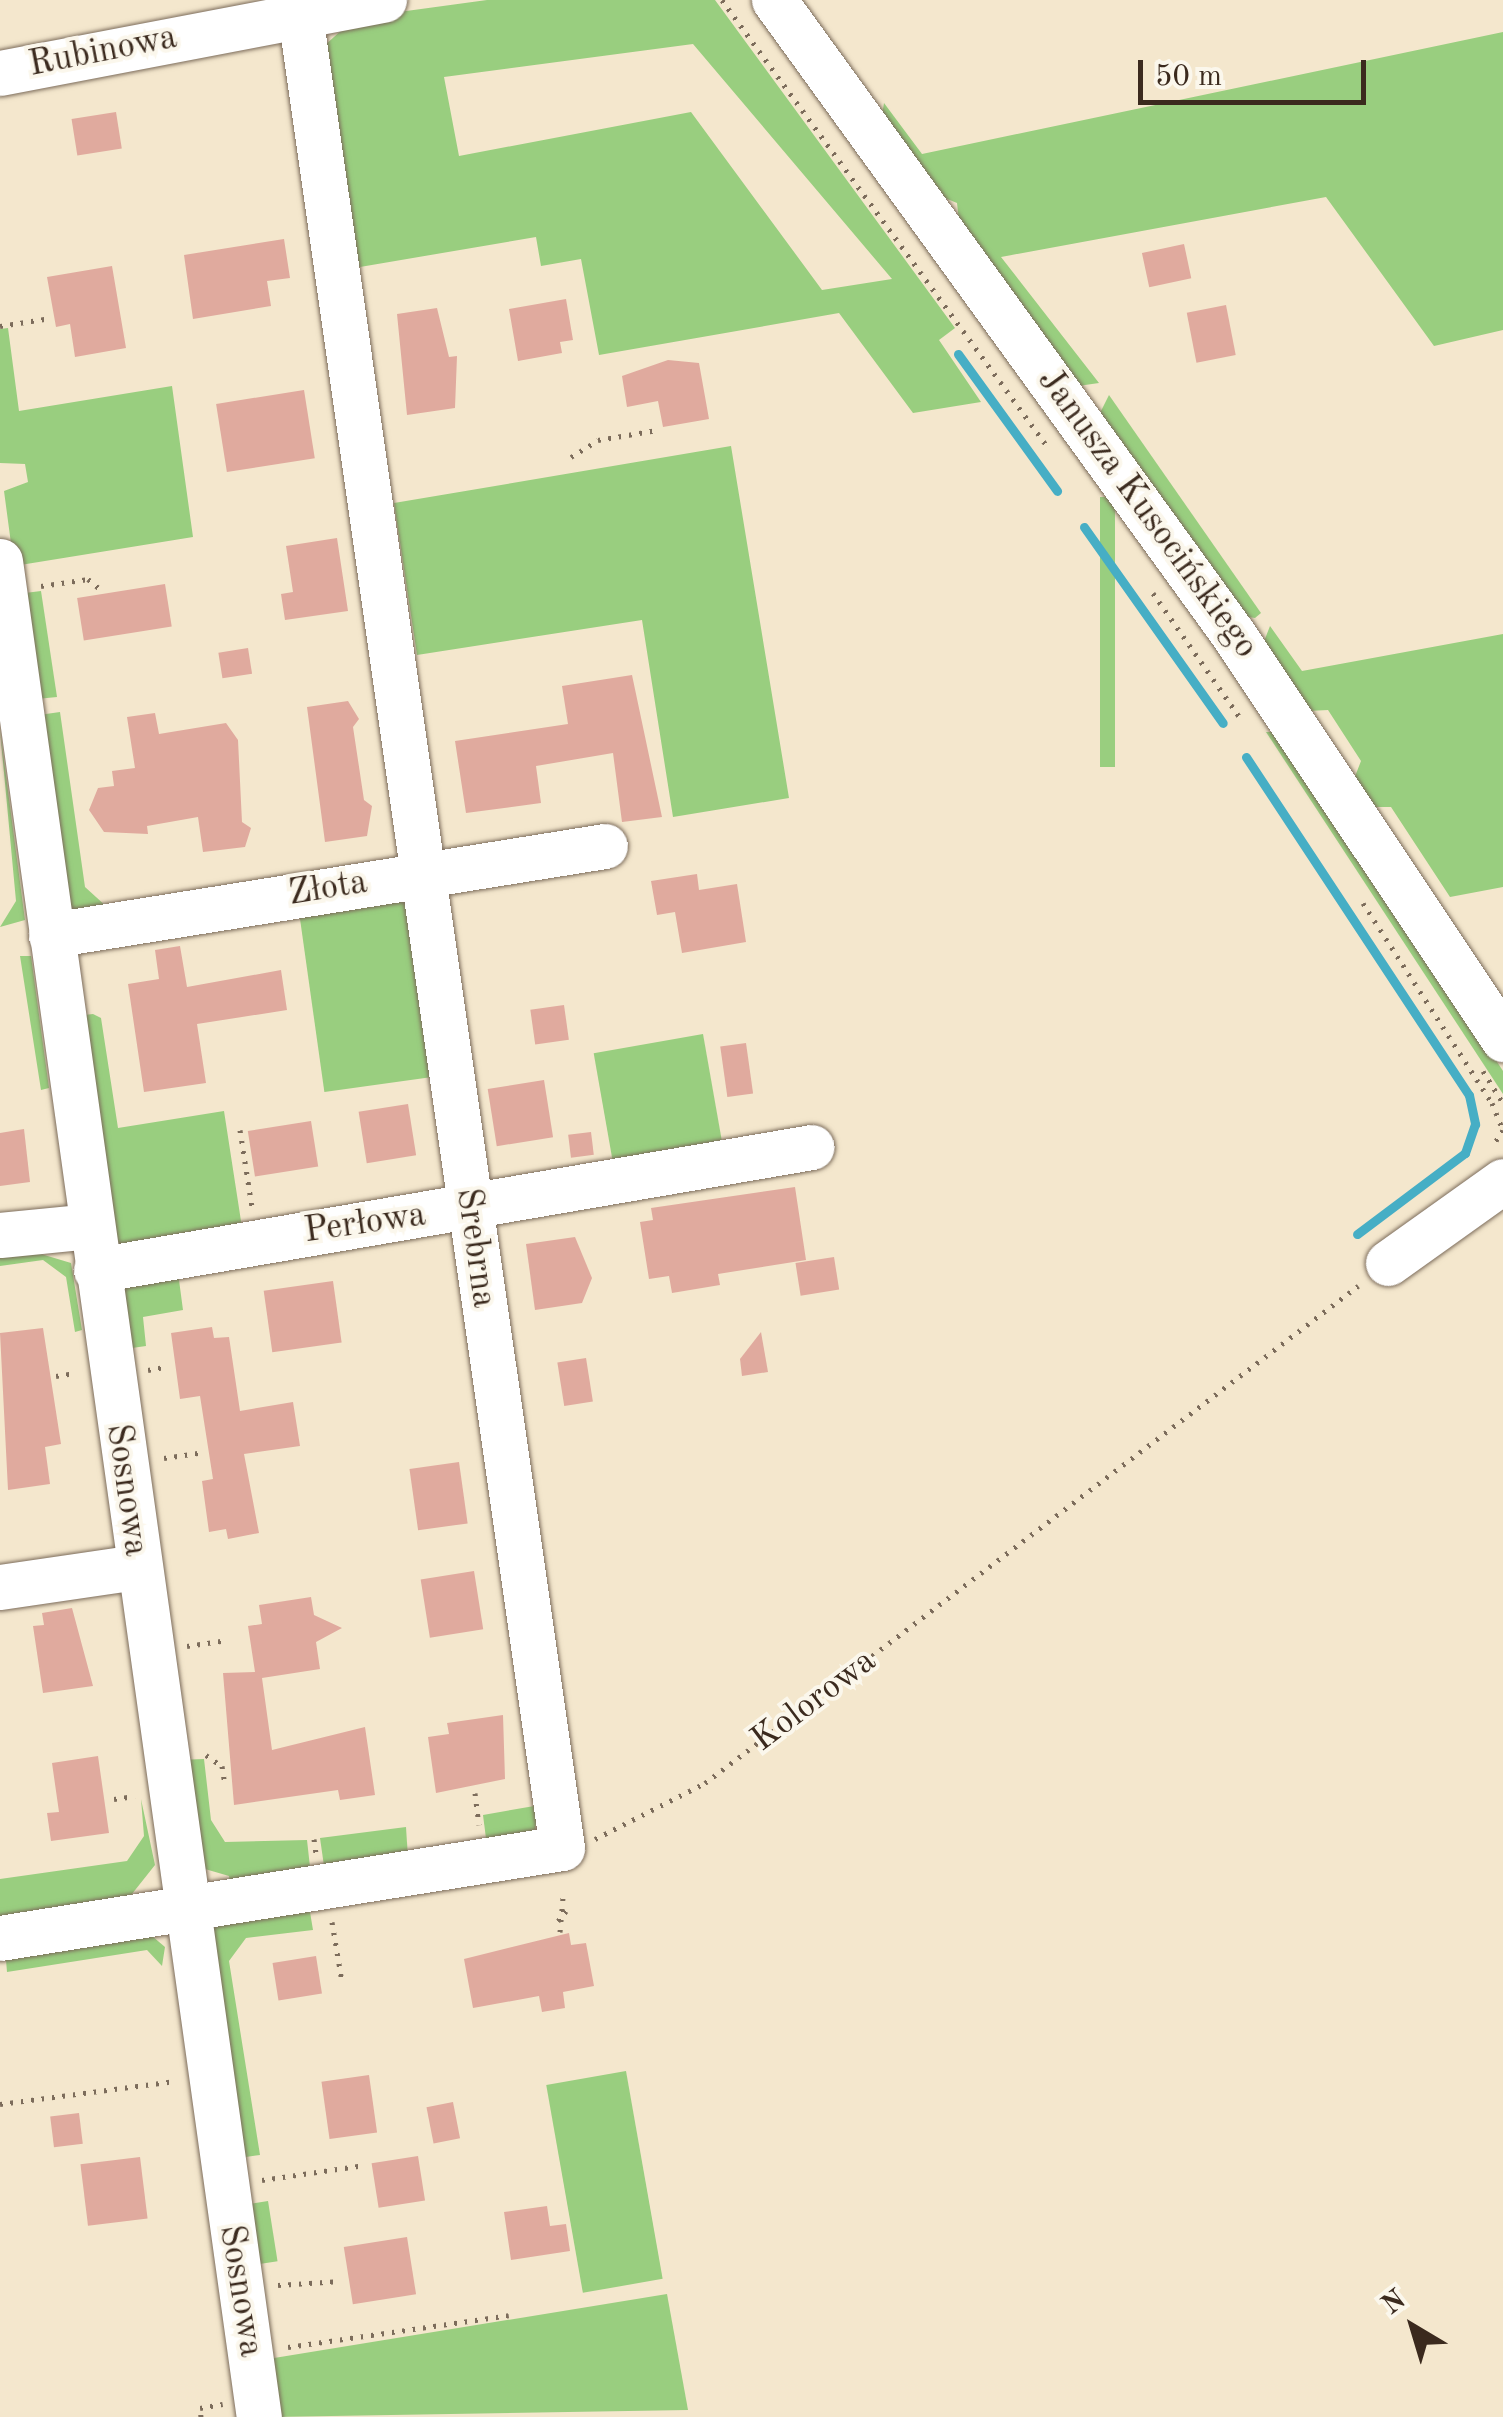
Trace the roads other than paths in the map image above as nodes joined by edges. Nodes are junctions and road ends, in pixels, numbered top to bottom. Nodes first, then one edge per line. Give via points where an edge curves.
1 (384, 0) edge
2 (774, 0) edge
3 (300, 14) junction
4 (0, 73) edge
5 (2, 588) edge
6 (605, 846) dead end
7 (419, 874) junction
8 (51, 935) junction
9 (1503, 1039) edge
10 (812, 1147) dead end
11 (1503, 1181) edge
12 (470, 1206) junction
13 (0, 1235) edge
14 (93, 1248) junction
15 (1388, 1263) road end
16 (137, 1566) junction
17 (0, 1587) edge
18 (184, 1906) junction
19 (0, 1938) edge
20 (258, 2417) edge

1 - 3 street, Rubinowa
2 - 9 street, Janusza Kusocińskiego via 1254,663
3 - 4 street, Rubinowa
3 - 7 street, Srebrna
5 - 8 street, Sosnowa
6 - 7 street, Złota
7 - 8 street, Złota
7 - 12 street, Srebrna
8 - 14 street, Sosnowa
10 - 12 street, Perłowa
11 - 15 street
12 - 14 street, Perłowa via 258,1240
12 - 18 street, Srebrna via 562,1848
13 - 14 street, Perłowa
14 - 16 street, Sosnowa
16 - 17 street
16 - 18 street, Sosnowa
18 - 19 street
18 - 20 street, Sosnowa

